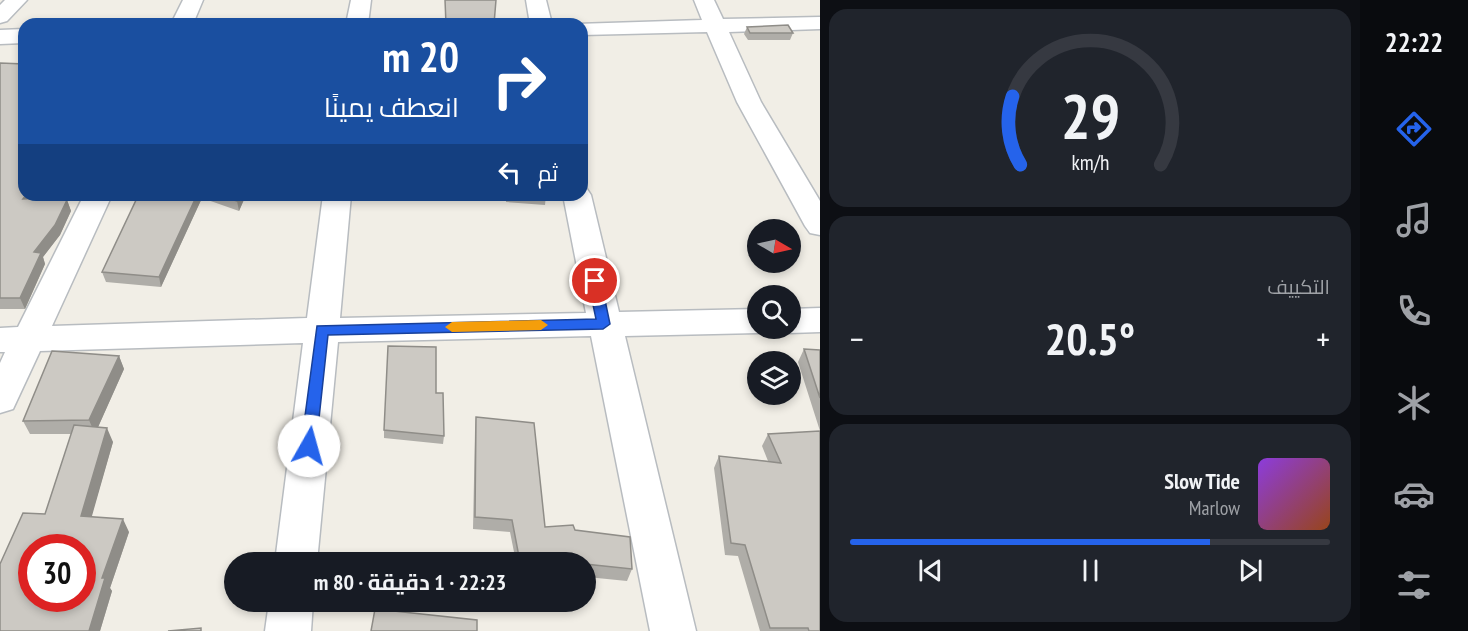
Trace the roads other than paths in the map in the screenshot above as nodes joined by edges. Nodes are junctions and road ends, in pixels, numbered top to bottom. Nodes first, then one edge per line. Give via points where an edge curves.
1 (17, 0) edge
2 (193, 0) edge
3 (361, 0) edge
4 (536, 0) edge
5 (704, 0) edge
6 (0, 17) edge
7 (185, 18) edge
8 (358, 18) edge
9 (540, 18) edge
10 (820, 23) edge
11 (715, 24) junction
12 (588, 29) edge
13 (18, 36) edge
14 (0, 37) edge
15 (94, 201) edge
16 (336, 201) edge
17 (578, 201) edge
18 (820, 226) edge
19 (820, 320) edge
20 (747, 321) edge
21 (801, 321) edge
22 (603, 324) junction
23 (322, 330) junction
24 (13, 339) edge
25 (0, 399) edge
26 (297, 552) edge
27 (290, 612) edge
28 (288, 631) edge
29 (673, 631) edge

1 - 6 street
2 - 7 street
3 - 8 street
4 - 9 street
5 - 11 street
10 - 11 street
11 - 12 street
11 - 18 street via 749,102
13 - 14 street
15 - 24 street
16 - 23 street
17 - 22 street
19 - 21 street
20 - 22 street
22 - 23 street
22 - 29 street
23 - 24 street
23 - 26 street
24 - 25 street
27 - 28 street

